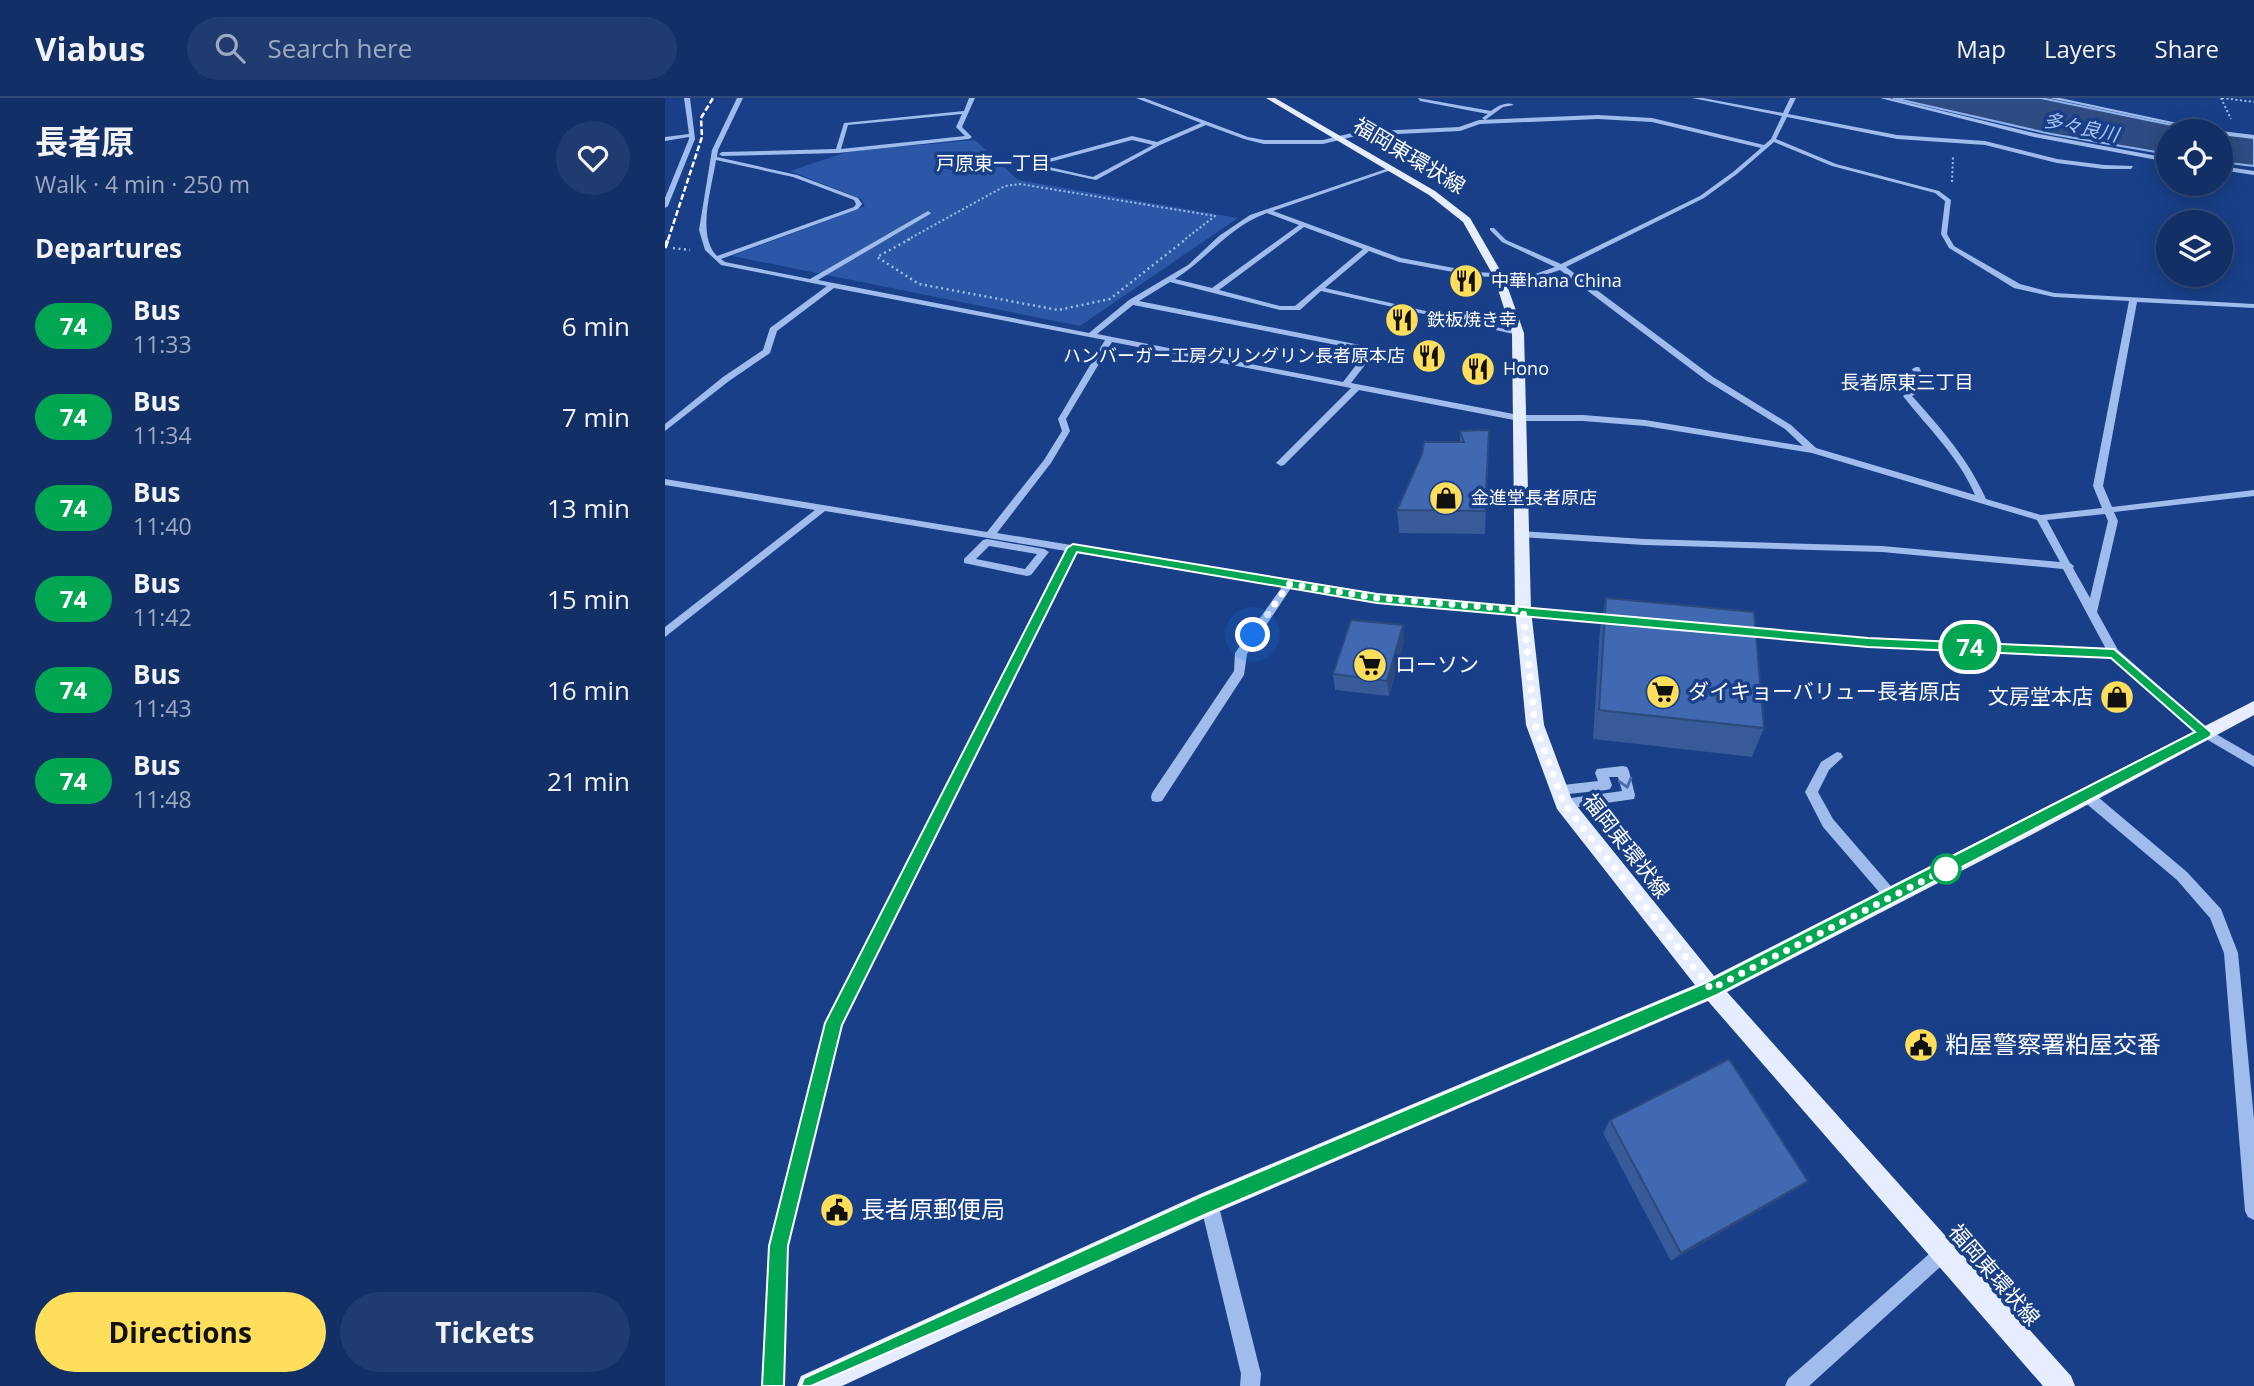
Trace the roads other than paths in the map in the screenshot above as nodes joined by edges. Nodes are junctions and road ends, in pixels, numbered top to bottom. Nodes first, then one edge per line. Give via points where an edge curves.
1 (687, 98) edge
2 (740, 98) edge
3 (972, 98) edge
4 (1139, 98) edge
5 (1270, 98) edge
6 (1695, 98) edge
7 (1793, 98) edge
8 (1882, 98) edge
9 (2052, 98) edge
10 (1420, 99) edge
11 (1511, 105) dead end
12 (967, 111) junction
13 (1492, 113) junction
14 (1787, 114) junction
15 (2156, 119) edge
16 (1479, 122) junction
17 (1205, 123) junction
18 (2233, 134) edge
19 (692, 135) junction
20 (2254, 137) edge
21 (665, 139) edge
22 (1337, 139) junction
23 (1773, 140) junction
24 (1158, 144) junction
25 (1765, 147) junction
26 (838, 151) junction
27 (714, 156) junction
28 (2156, 158) edge
29 (2131, 167) dead end
30 (1391, 169) junction
31 (2233, 170) edge
32 (2254, 173) edge
33 (669, 187) edge
34 (665, 206) edge
35 (1267, 211) junction
36 (928, 214) dead end
37 (1304, 224) junction
38 (1492, 229) dead end
39 (1368, 248) junction
40 (716, 259) junction
41 (1560, 267) junction
42 (1499, 277) junction
43 (1168, 279) junction
44 (813, 281) junction
45 (834, 284) junction
46 (1320, 289) junction
47 (1213, 291) junction
48 (2133, 301) junction
49 (1132, 302) junction
50 (2254, 306) edge
51 (1518, 332) junction
52 (1090, 336) junction
53 (1109, 340) junction
54 (1916, 369) dead end
55 (1345, 385) junction
56 (1357, 387) junction
57 (1519, 418) junction
58 (665, 428) edge
59 (1813, 450) junction
60 (1281, 463) dead end
61 (665, 482) edge
62 (2254, 493) edge
63 (1982, 500) junction
64 (823, 508) junction
65 (2110, 511) junction
66 (2041, 518) junction
67 (991, 534) junction
68 (1521, 534) junction
69 (1022, 544) junction
70 (1073, 548) junction
71 (2069, 566) junction
72 (1289, 584) junction
73 (1523, 610) junction
74 (2092, 611) junction
75 (1633, 621) edge
76 (1730, 629) edge
77 (665, 633) edge
78 (2114, 653) junction
79 (2254, 707) edge
80 (2205, 733) junction
81 (1837, 757) dead end
82 (2254, 762) edge
83 (2087, 796) junction
84 (1157, 797) dead end
85 (1562, 797) junction
86 (1891, 896) junction
87 (1711, 989) junction
88 (1209, 1203) junction
89 (2254, 1211) edge
90 (1943, 1252) junction
91 (773, 1386) edge
92 (811, 1386) edge
93 (1250, 1386) edge
94 (1795, 1386) edge
95 (2061, 1386) edge

1 - 19 street
2 - 27 street
3 - 12 street
4 - 17 street
5 - 22 main road, 福岡東環状線
6 - 14 street
7 - 14 street
8 - 28 street via 2034,135
9 - 15 street
10 - 13 street
11 - 13 street
12 - 26 street via 846,124
12 - 26 street via 959,127 969,138
13 - 16 street
14 - 23 street
14 - 29 street via 1897,137 1985,143 2057,161
16 - 22 street via 1460,129
16 - 25 street via 1598,117 1652,120
17 - 22 street via 1257,141
17 - 24 street
18 - 20 street
19 - 21 street
19 - 33 street
22 - 30 main road, 福岡東環状線
23 - 25 street
23 - 48 street via 1834,165 1937,192 1948,200 1944,234 1951,247 2017,286 2054,295
24 - 24 street via 1094,179 1047,168 1043,162 1132,138
25 - 41 street via 1702,197
26 - 27 street
27 - 40 street via 702,230 704,243
27 - 40 street via 819,184 859,204
30 - 35 street
30 - 42 main road, 福岡東環状線 via 1467,220
31 - 32 street
33 - 34 street
35 - 37 street
35 - 43 street via 1221,237
36 - 44 street
37 - 39 street
37 - 47 street
38 - 41 street via 1504,240
39 - 42 street via 1399,260
39 - 46 street
40 - 44 street
41 - 42 street via 1533,277
41 - 59 street via 1710,379 1788,427
42 - 51 main road, 福岡東環状線
43 - 47 street
43 - 49 street
44 - 45 street
45 - 52 street
45 - 58 street via 773,330 767,351
46 - 47 street via 1297,308
46 - 51 street
48 - 50 street
48 - 65 street via 2098,486
49 - 52 street
49 - 55 street via 1372,350
51 - 57 main road, 福岡東環状線
52 - 53 street
53 - 55 street
53 - 67 street via 1062,419 1066,432
54 - 63 street via 1921,387 1907,396 1940,433
55 - 56 street
56 - 57 street
56 - 60 street
57 - 59 street via 1645,423
57 - 68 main road, 福岡東環状線
59 - 63 street
61 - 64 street
62 - 65 street
63 - 66 street
64 - 67 street
64 - 77 street
65 - 66 street
65 - 74 street via 2113,521
66 - 71 street
67 - 69 street
68 - 71 street via 1882,548
68 - 73 main road, 福岡東環状線
69 - 69 street via 1044,552 1027,573 968,561 987,542
69 - 70 street
70 - 72 street
70 - 91 street via 834,1023 779,1246
71 - 74 street
72 - 73 street via 1377,598
72 - 84 street via 1241,653 1240,672
73 - 75 street
73 - 85 main road, 福岡東環状線 via 1535,725
74 - 78 street
76 - 78 street via 1868,642
78 - 80 street
79 - 80 main road
80 - 82 street
80 - 83 main road
81 - 86 street via 1825,766 1811,792 1828,823
83 - 86 main road
83 - 89 street via 2182,876 2216,914 2231,953
85 -> 85 street via 1606,785 1601,773 1623,771 1629,795
85 - 87 main road, 福岡東環状線
86 - 87 main road
87 - 88 main road
87 - 90 main road, 福岡東環状線
88 - 92 main road
88 - 93 street via 1251,1374
90 - 94 street
90 - 95 main road, 福岡東環状線

